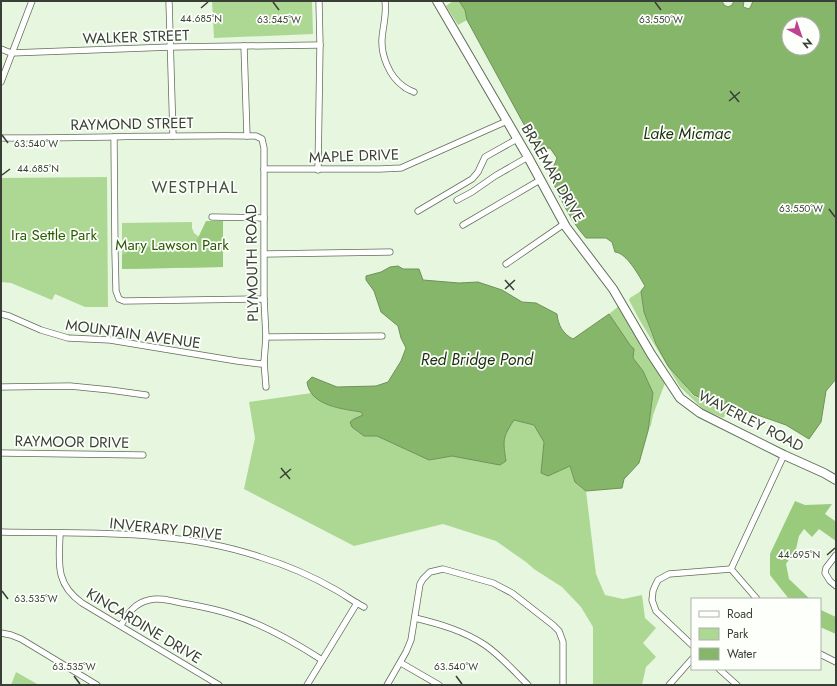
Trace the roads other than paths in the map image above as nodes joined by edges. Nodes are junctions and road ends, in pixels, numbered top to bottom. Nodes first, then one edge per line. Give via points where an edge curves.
1 (32, 1) edge
2 (169, 1) edge
3 (320, 1) edge
4 (385, 1) edge
5 (437, 1) edge
6 (320, 45) junction
7 (244, 46) junction
8 (172, 48) junction
9 (1, 49) edge
10 (11, 53) junction
11 (1, 82) edge
12 (414, 92) dead end
13 (507, 121) junction
14 (173, 136) junction
15 (247, 136) junction
16 (114, 137) junction
17 (1, 138) edge
18 (517, 138) junction
19 (262, 139) joint
20 (528, 158) junction
21 (264, 169) junction
22 (318, 170) junction
23 (540, 180) junction
24 (456, 200) dead end
25 (418, 211) dead end
26 (212, 217) dead end
27 (264, 218) junction
28 (564, 224) junction
29 (464, 225) dead end
30 (390, 252) dead end
31 (265, 254) junction
32 (506, 264) dead end
33 (264, 299) junction
34 (1, 314) edge
35 (382, 336) dead end
36 (266, 337) junction
37 (651, 354) joint
38 (264, 362) junction
39 (1, 387) edge
40 (266, 387) dead end
41 (146, 395) dead end
42 (1, 453) edge
43 (143, 455) dead end
44 (784, 455) junction
45 (836, 480) edge
46 (1, 532) edge
47 (60, 534) junction
48 (836, 555) edge
49 (731, 569) junction
50 (836, 586) edge
51 (756, 598) edge
52 (357, 603) junction
53 (364, 607) dead end
54 (415, 618) junction
55 (121, 625) junction
56 (1, 633) edge
57 (691, 644) edge
58 (821, 654) edge
59 (322, 660) junction
60 (691, 660) edge
61 (836, 662) edge
62 (401, 663) junction
63 (720, 670) edge
64 (97, 685) edge
65 (219, 685) edge
66 (307, 685) edge
67 (387, 685) edge
68 (439, 685) edge
69 (528, 685) edge
70 (563, 685) edge
71 (669, 685) edge
72 (737, 685) edge

1 - 10 street
2 - 8 street
3 - 6 street
4 - 12 street via 382,51 389,69 398,82
5 - 13 main road, BRAEMAR DRIVE
6 - 7 street, WALKER STREET
6 - 22 street
7 - 8 street, WALKER STREET
7 - 15 street
8 - 10 street, WALKER STREET
8 - 14 street
9 - 10 street, WALKER STREET
10 - 11 street
13 - 18 main road, BRAEMAR DRIVE
13 - 22 street, MAPLE DRIVE via 401,168
14 - 15 street, RAYMOND STREET
14 - 16 street, RAYMOND STREET
15 - 19 street, RAYMOND STREET
16 - 17 street, RAYMOND STREET
16 - 33 street via 118,299
18 - 20 main road, BRAEMAR DRIVE
18 - 25 street via 485,158 472,179
19 - 21 street, PLYMOUTH ROAD
20 - 23 main road, BRAEMAR DRIVE
20 - 24 street
21 - 22 street, MAPLE DRIVE
21 - 27 street, PLYMOUTH ROAD
23 - 28 main road, BRAEMAR DRIVE
23 - 29 street
26 - 27 street
27 - 31 street, PLYMOUTH ROAD
28 - 32 street
28 - 37 main road, BRAEMAR DRIVE via 613,289
30 - 31 street
31 - 33 street, PLYMOUTH ROAD
33 - 36 street, PLYMOUTH ROAD
34 - 38 street, MOUNTAIN AVENUE via 68,338 110,340 237,361 260,364
35 - 36 street
36 - 38 street, PLYMOUTH ROAD
37 - 44 main road, WAVERLEY ROAD via 684,402 700,413
38 - 40 street, PLYMOUTH ROAD
39 - 41 street via 70,386
42 - 43 street, RAYMOOR DRIVE
44 - 45 main road, WAVERLEY ROAD
44 - 49 street
46 - 47 street, INVERARY DRIVE
47 - 52 street, INVERARY DRIVE via 174,539 227,547 285,566
47 - 55 street, KINCARDINE DRIVE via 59,567 68,590 82,603
48 - 50 street via 825,573
49 - 51 street
49 - 57 street via 669,574 658,580 652,595 656,611
52 - 53 street, INVERARY DRIVE
52 - 59 street
54 - 62 street via 411,640
54 - 69 street via 442,624 480,642
54 - 70 street via 420,584 426,575 433,571 442,569 493,583 512,593 559,631 563,642
55 - 59 street via 136,605 163,599 232,614 283,636
55 - 65 street, KINCARDINE DRIVE
56 - 64 street via 21,639
58 - 61 street
59 - 66 street
60 - 71 street
62 - 67 street
62 - 68 street
63 - 72 street

